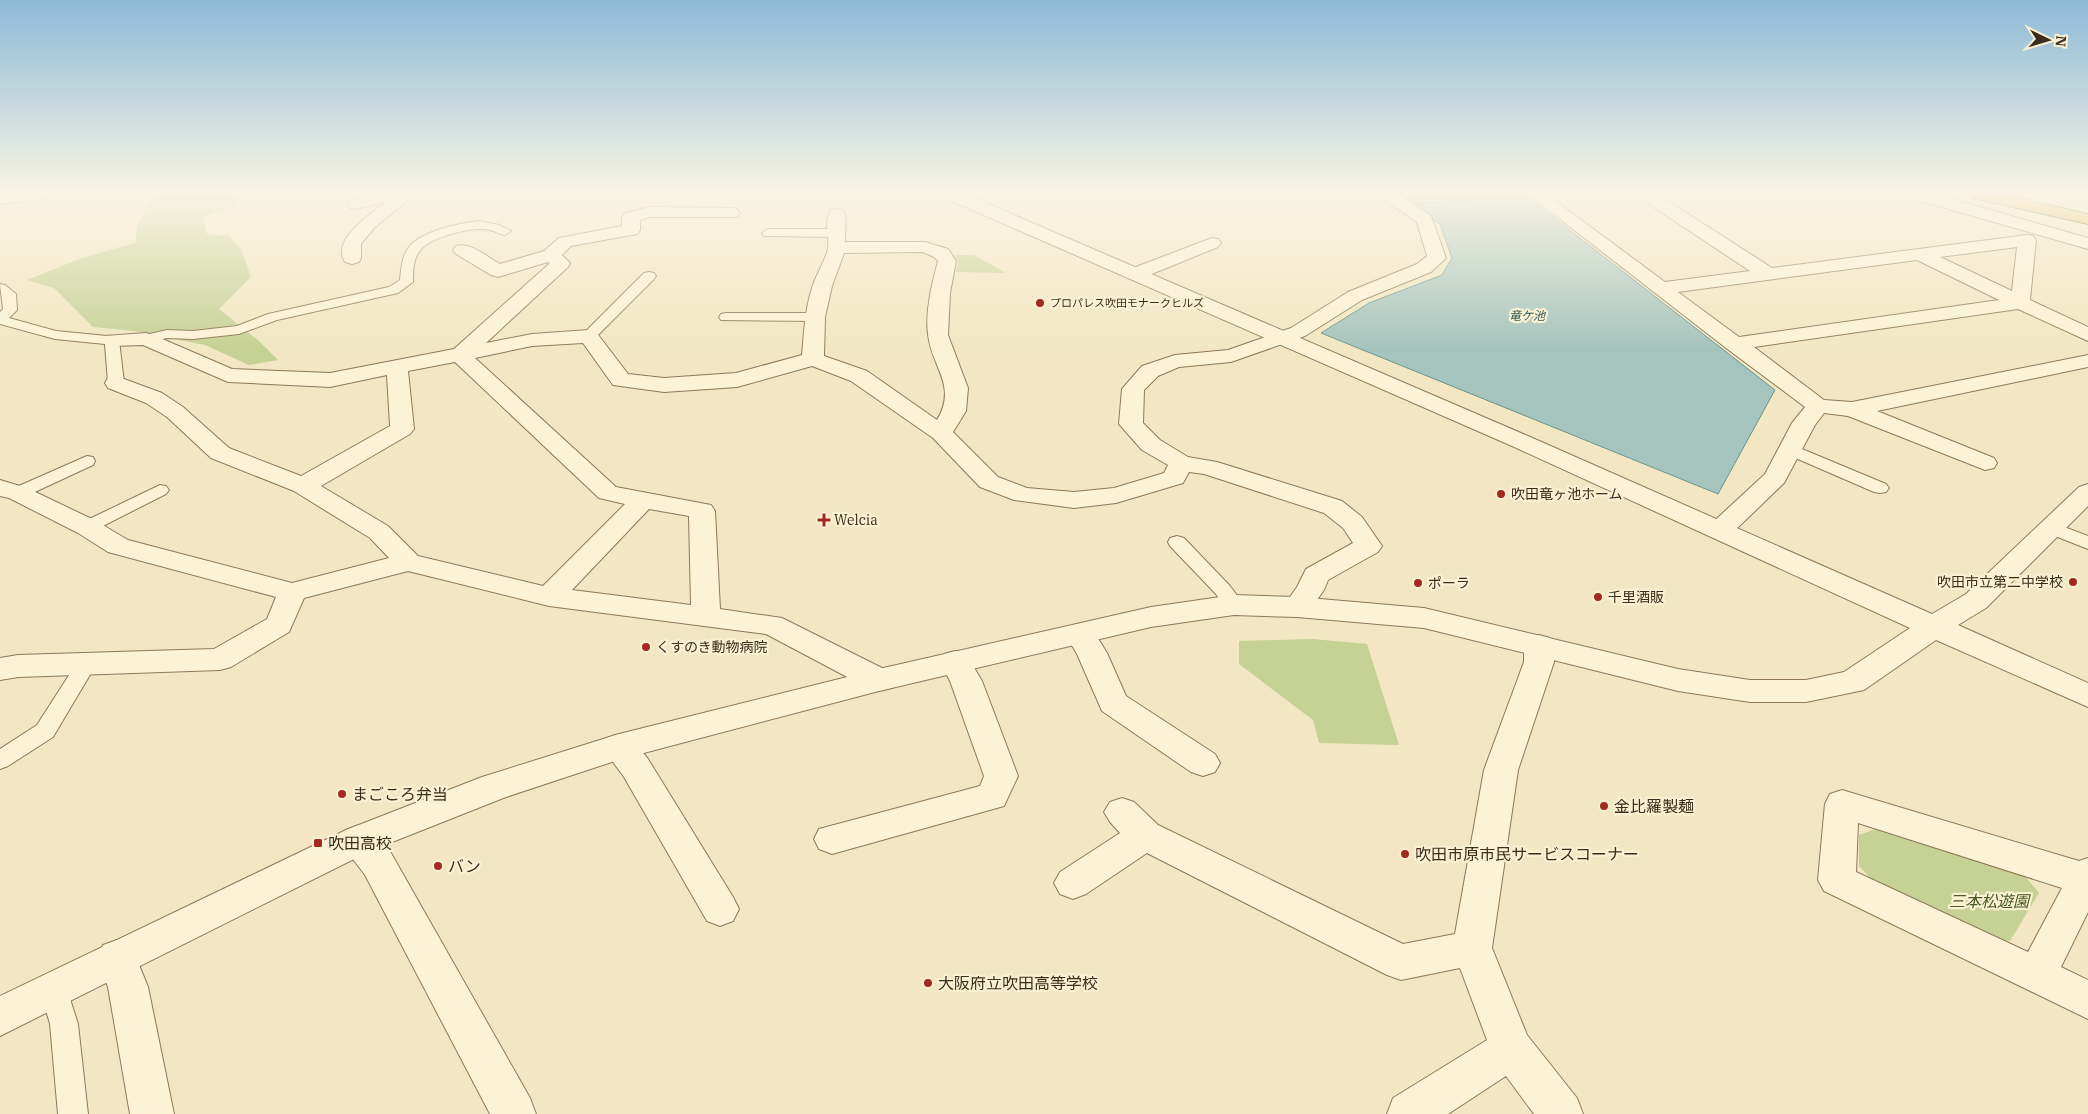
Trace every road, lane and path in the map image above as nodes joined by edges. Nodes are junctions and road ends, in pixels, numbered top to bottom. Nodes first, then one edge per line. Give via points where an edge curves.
1 (352, 246) edge
2 (418, 246) edge
3 (561, 246) edge
4 (832, 246) edge
5 (919, 246) edge
6 (1071, 246) edge
7 (1205, 246) edge
8 (1433, 246) edge
9 (1605, 246) edge
10 (1726, 246) edge
11 (1985, 246) edge
12 (2026, 246) edge
13 (2050, 246) edge
14 (462, 250) dead end
15 (551, 255) junction
16 (1921, 255) junction
17 (2088, 256) edge
18 (352, 258) dead end
19 (1767, 273) junction
20 (1135, 274) junction
21 (649, 276) dead end
22 (0, 288) edge
23 (1661, 288) junction
24 (2020, 303) junction
25 (726, 317) dead end
26 (815, 317) junction
27 (0, 319) edge
28 (2088, 335) edge
29 (589, 336) junction
30 (1282, 338) junction
31 (146, 339) junction
32 (112, 340) junction
33 (1733, 344) junction
34 (460, 355) junction
35 (813, 359) junction
36 (2088, 361) edge
37 (397, 367) junction
38 (116, 383) joint
39 (1818, 406) junction
40 (1852, 409) junction
41 (940, 433) junction
42 (1790, 449) junction
43 (87, 462) dead end
44 (1181, 463) junction
45 (1985, 463) dead end
46 (303, 486) junction
47 (1880, 488) dead end
48 (160, 490) dead end
49 (9, 491) edge
50 (2088, 492) edge
51 (643, 500) junction
52 (88, 526) junction
53 (2051, 528) junction
54 (1720, 530) junction
55 (1177, 542) dead end
56 (2088, 543) edge
57 (408, 562) junction
58 (292, 592) junction
59 (549, 597) junction
60 (1234, 605) junction
61 (1297, 606) junction
62 (706, 617) junction
63 (1933, 627) junction
64 (1080, 634) junction
65 (1539, 644) junction
66 (954, 662) junction
67 (88, 663) junction
68 (0, 669) edge
69 (879, 680) junction
70 (2088, 696) edge
71 (618, 747) junction
72 (0, 760) edge
73 (1203, 763) dead end
74 (359, 840) junction
75 (832, 840) dead end
76 (2086, 877) edge
77 (1073, 883) dead end
78 (720, 909) dead end
79 (1472, 948) junction
80 (117, 958) junction
81 (2037, 974) junction
82 (54, 989) junction
83 (2088, 1000) edge
84 (0, 1017) edge
85 (1511, 1048) junction
86 (73, 1114) edge
87 (152, 1114) edge
88 (514, 1114) edge
89 (1409, 1114) edge
90 (1561, 1114) edge

1 - 18 street
2 - 31 lane via 409,261 406,282 393,290 273,317 239,330 167,334
3 - 15 street
4 - 26 street
5 - 41 street via 941,253 947,261 940,293 938,335 957,388 954,410
6 - 20 street
7 - 20 street
8 - 30 street via 1437,258 1424,268 1355,296 1298,332
9 - 23 street
10 - 19 street
11 - 16 street
12 - 24 street
13 - 17 street
14 - 15 street via 498,271
15 - 34 street via 561,263
16 - 19 street
16 - 24 street
19 - 23 street
20 - 30 street
21 - 29 lane
22 - 27 lane via 9,294 10,310
23 - 33 street
24 - 28 street
24 - 33 street
25 - 26 lane
26 - 35 street
27 - 32 lane via 55,335
29 - 34 street via 532,340
29 - 35 street via 621,380 664,385 737,380
30 - 44 street via 1231,356 1175,361 1150,371 1133,389 1131,424 1151,446
30 - 54 street
31 - 32 street
31 - 37 street via 228,375 330,380
32 - 38 lane
33 - 39 street
34 - 37 street
34 - 51 street via 608,493
35 - 41 street via 859,376
36 - 40 street
37 - 46 street via 402,429
38 - 46 street via 154,398 175,412 220,453
39 - 40 street
39 - 42 street
40 - 45 street
41 - 44 street via 989,482 1023,495 1074,500 1116,495 1174,478
42 - 47 lane
42 - 54 street via 1775,478
43 - 49 lane
44 - 61 street via 1208,467 1334,507 1353,523 1368,546 1316,575 1310,590
46 - 57 street via 378,532
48 - 52 lane
49 - 52 street
50 - 53 street
51 - 59 street
51 - 62 street via 702,510
52 - 58 street via 118,546
53 - 56 lane
53 - 63 street via 1976,601
54 - 63 street
55 - 60 lane
57 - 58 street
57 - 59 street
58 - 67 street via 279,625 220,659
59 - 62 street
60 - 61 street
60 - 64 street via 1151,617
61 - 65 street via 1424,618
62 - 69 street via 772,626
63 - 65 street via 1853,682 1806,691 1750,691 1678,680
63 - 70 street
64 - 66 street
64 - 73 street via 1092,653 1113,703
65 - 79 street via 1540,662 1501,770
66 - 69 street
66 - 75 street via 966,681 1001,776 992,796
67 - 68 street
67 - 72 lane via 45,731
69 - 71 street
71 - 74 street via 494,787
71 - 78 street via 636,768
74 - 80 street
74 - 88 street via 378,864
76 - 81 street
76 - 81 street via 1842,804 1837,880
77 - 79 street via 1134,824 1401,962
79 - 85 street
80 - 82 street
80 - 87 street via 128,986
81 - 83 street
82 - 84 street
82 - 86 lane via 64,1024
85 - 89 street
85 - 90 street

